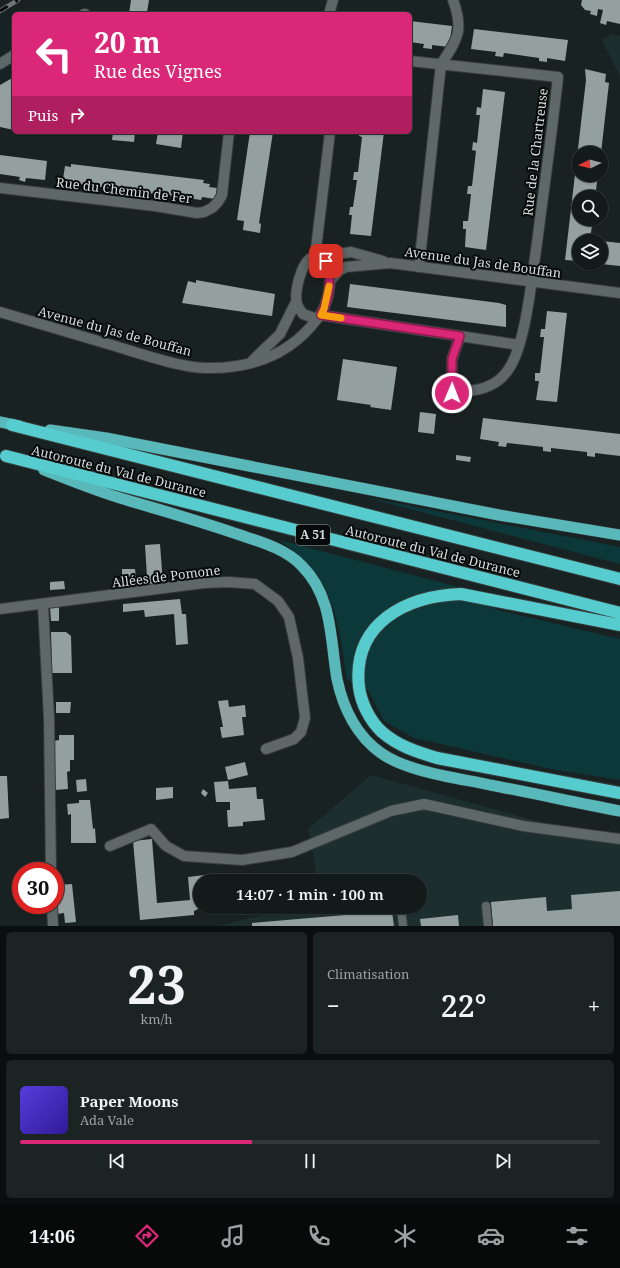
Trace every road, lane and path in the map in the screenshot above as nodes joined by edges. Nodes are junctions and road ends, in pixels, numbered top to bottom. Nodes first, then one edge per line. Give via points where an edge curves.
1 (333, 0) edge
2 (453, 0) edge
3 (330, 12) edge
4 (12, 57) edge
5 (412, 60) edge
6 (0, 64) edge
7 (441, 64) junction
8 (229, 134) edge
9 (330, 134) edge
10 (0, 188) edge
11 (319, 257) junction
12 (390, 263) junction
13 (419, 267) junction
14 (330, 281) junction
15 (531, 282) junction
16 (620, 293) edge
17 (296, 302) junction
18 (0, 312) edge
19 (319, 317) junction
20 (460, 336) junction
21 (518, 345) junction
22 (248, 364) junction
23 (6, 423) edge
24 (3, 456) edge
25 (620, 535) edge
26 (620, 579) edge
27 (43, 605) junction
28 (0, 609) edge
29 (620, 613) edge
30 (620, 625) edge
31 (266, 749) dead end
32 (620, 793) edge
33 (620, 811) edge
34 (620, 840) edge
35 (110, 846) dead end
36 (51, 862) edge
37 (486, 906) dead end
38 (52, 914) edge
39 (402, 914) edge
40 (53, 926) edge
41 (403, 926) edge
42 (488, 926) edge

1 - 3 street
2 - 7 street via 459,15 457,41
4 - 6 street
5 - 7 street, Rue de la Chartreuse
7 - 13 street
7 - 15 street, Rue de la Chartreuse via 558,78
8 - 10 street, Rue du Chemin de Fer via 222,195 218,202 204,212 186,212
9 - 11 street
11 - 12 street, Avenue du Jas de Bouffan via 351,252
11 - 14 street, Avenue du Jas de Bouffan via 329,268
11 - 17 street, Avenue du Jas de Bouffan via 308,260 301,272
12 - 13 street, Avenue du Jas de Bouffan
12 - 14 street, Avenue du Jas de Bouffan via 346,267
13 - 15 street, Avenue du Jas de Bouffan
14 - 19 street, Avenue du Jas de Bouffan via 324,309
15 - 16 street, Avenue du Jas de Bouffan
15 - 21 street
17 - 19 street via 303,314
17 - 22 street, Avenue du Jas de Bouffan via 280,334
18 - 22 street, Avenue du Jas de Bouffan via 162,360 205,368
19 - 20 street
19 - 22 street, Avenue du Jas de Bouffan via 293,344
20 - 21 street
20 - 21 street via 452,359 452,393 478,390 498,381 514,361
23 - 25 highway via 106,438 499,515
23 - 26 highway, Autoroute du Val de Durance / A 51
24 - 29 highway, Autoroute du Val de Durance / A 51
24 - 33 highway via 106,493 222,528 289,555 315,582 327,607 338,680 348,715 370,744 394,761 450,777
27 - 28 street, Allées de Pomone
27 - 31 street, Allées de Pomone via 204,583 255,584 278,601 289,617 298,658 305,718 302,732 294,739
27 - 36 street via 49,718
30 - 32 highway via 461,594 442,595 397,609 380,622 365,646 359,663 358,680 360,695 373,722 382,732 413,751 437,758
34 - 35 street via 523,826 424,804 391,811 292,852 242,860 184,856 166,846 151,829
37 - 42 lane
38 - 40 street
39 - 41 lane

